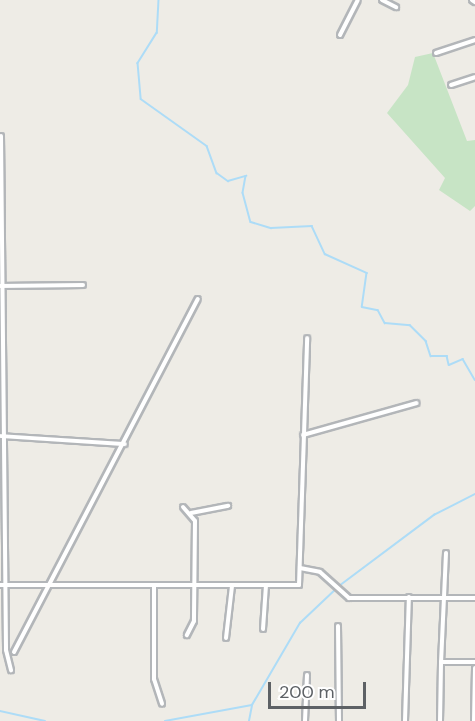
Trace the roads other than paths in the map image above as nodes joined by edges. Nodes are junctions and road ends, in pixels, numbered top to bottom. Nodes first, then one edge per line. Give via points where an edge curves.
1 (358, 0) edge
2 (382, 0) edge
3 (396, 7) dead end
4 (340, 35) dead end
5 (475, 40) edge
6 (436, 53) dead end
7 (475, 77) edge
8 (451, 85) dead end
9 (1, 136) edge
10 (83, 285) dead end
11 (2, 286) edge
12 (198, 299) dead end
13 (307, 338) dead end
14 (417, 403) dead end
15 (303, 435) junction
16 (3, 436) edge
17 (125, 444) junction
18 (228, 506) dead end
19 (183, 507) dead end
20 (3, 508) edge
21 (191, 513) junction
22 (447, 553) dead end
23 (300, 568) junction
24 (195, 583) junction
25 (0, 585) edge
26 (6, 585) junction
27 (154, 585) junction
28 (232, 585) junction
29 (266, 585) junction
30 (50, 586) junction
31 (409, 597) junction
32 (446, 598) junction
33 (475, 598) edge
34 (338, 626) dead end
35 (263, 628) dead end
36 (187, 635) dead end
37 (226, 638) dead end
38 (14, 652) dead end
39 (441, 662) junction
40 (475, 662) edge
41 (475, 668) edge
42 (11, 670) dead end
43 (307, 675) dead end
44 (162, 704) dead end
45 (305, 721) edge
46 (339, 721) edge
47 (405, 721) edge
48 (440, 721) edge
49 (474, 721) edge

1 - 4 street
2 - 3 street
5 - 6 street
7 - 8 street
9 - 11 street
10 - 11 street
11 - 16 street
12 - 17 street
13 - 15 street
14 - 15 street
15 - 23 street
16 - 17 street
16 - 20 street
17 - 30 street
18 - 21 street
19 - 21 street
20 - 26 street
21 - 24 street
22 - 32 street
23 - 29 street via 299,585
23 - 31 street via 320,572 347,598
24 - 27 street
24 - 28 street
24 - 36 street via 194,621
25 - 26 street
26 - 30 street
26 - 42 street
27 - 30 street
27 - 44 street via 154,679
28 - 29 street
28 - 37 street
29 - 35 street
30 - 38 street
31 - 32 street
31 - 47 street
32 - 33 street
32 - 39 street
34 - 46 street
39 - 40 street
39 - 48 street
41 - 49 street
43 - 45 street

